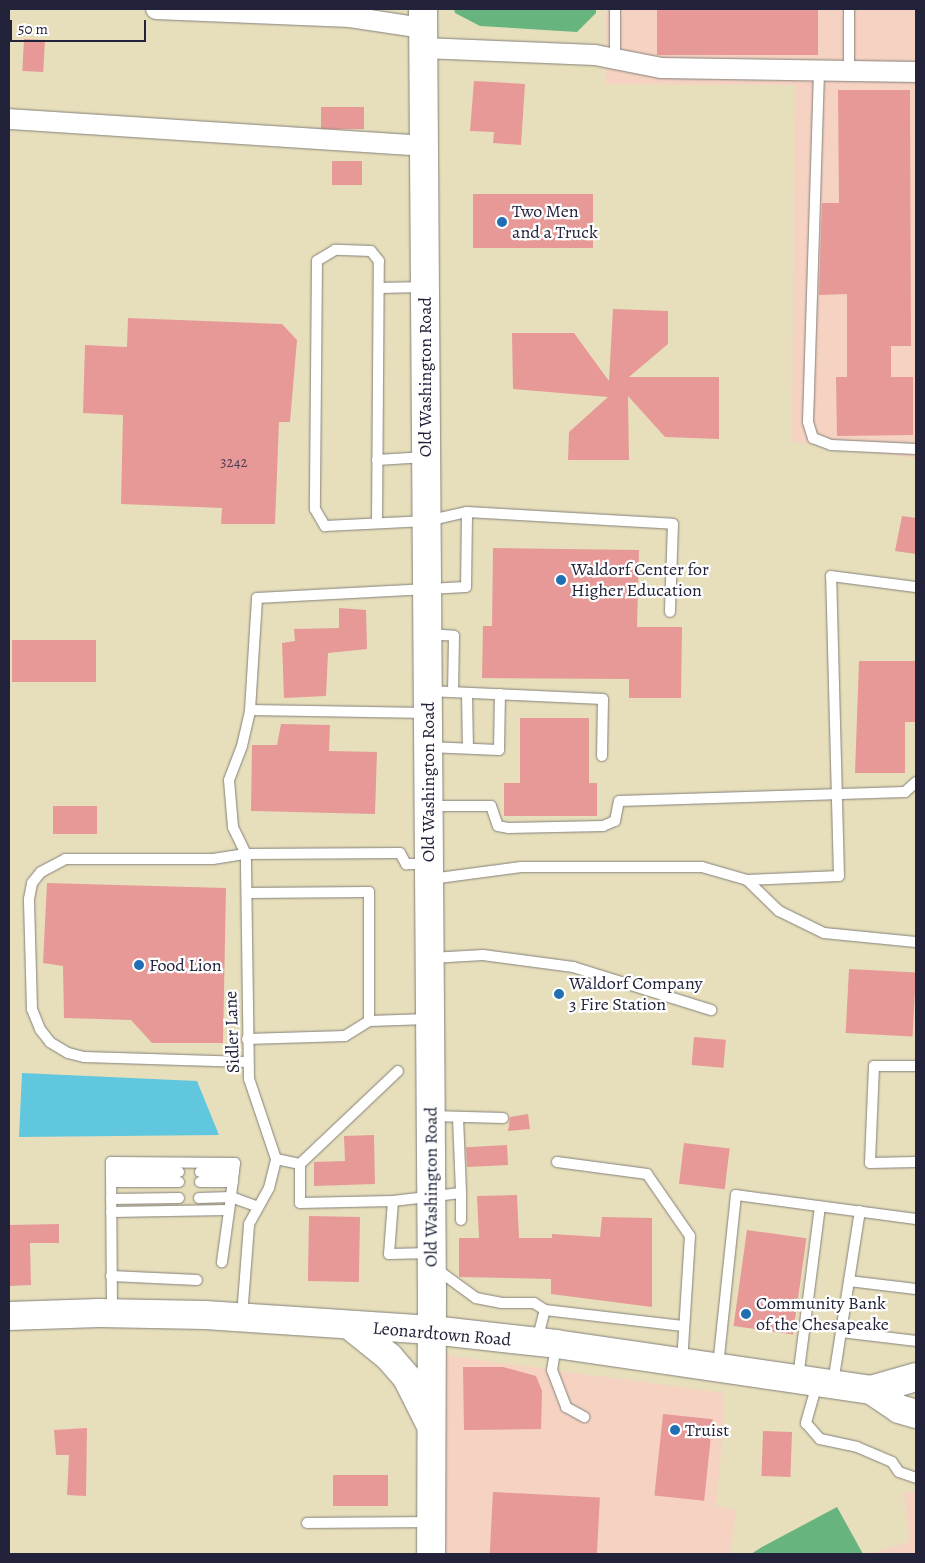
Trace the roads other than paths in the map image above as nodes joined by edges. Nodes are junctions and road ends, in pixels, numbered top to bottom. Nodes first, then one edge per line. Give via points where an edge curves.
1 (156, 9) edge
2 (615, 9) edge
3 (849, 9) edge
4 (423, 28) edge
5 (615, 59) junction
6 (819, 72) junction
7 (849, 72) junction
8 (916, 72) edge
9 (9, 119) edge
10 (424, 146) junction
11 (425, 287) junction
12 (379, 288) junction
13 (916, 449) edge
14 (426, 457) junction
15 (377, 460) junction
16 (467, 512) junction
17 (427, 521) junction
18 (377, 523) junction
19 (916, 586) edge
20 (427, 587) junction
21 (670, 612) dead end
22 (467, 693) junction
23 (500, 694) junction
24 (436, 699) junction
25 (250, 710) junction
26 (428, 747) junction
27 (468, 748) junction
28 (602, 756) dead end
29 (916, 782) edge
30 (838, 794) junction
31 (428, 806) junction
32 (246, 854) junction
33 (429, 872) junction
34 (747, 880) junction
35 (246, 892) junction
36 (916, 942) edge
37 (430, 958) junction
38 (710, 1010) dead end
39 (430, 1019) junction
40 (369, 1021) junction
41 (247, 1039) junction
42 (247, 1062) junction
43 (916, 1066) edge
44 (398, 1071) dead end
45 (431, 1116) junction
46 (458, 1117) junction
47 (502, 1118) dead end
48 (276, 1159) junction
49 (557, 1162) dead end
50 (916, 1162) edge
51 (300, 1164) junction
52 (111, 1177) junction
53 (179, 1177) dead end
54 (200, 1177) dead end
55 (233, 1177) junction
56 (460, 1193) junction
57 (230, 1197) junction
58 (431, 1197) junction
59 (179, 1198) dead end
60 (199, 1198) dead end
61 (111, 1199) junction
62 (393, 1201) junction
63 (820, 1206) junction
64 (258, 1207) junction
65 (228, 1210) junction
66 (111, 1212) junction
67 (860, 1212) junction
68 (916, 1215) edge
69 (916, 1219) edge
70 (461, 1220) dead end
71 (432, 1260) junction
72 (222, 1262) dead end
73 (111, 1276) junction
74 (197, 1280) dead end
75 (849, 1281) junction
76 (916, 1289) edge
77 (545, 1310) junction
78 (112, 1314) junction
79 (9, 1316) edge
80 (242, 1317) junction
81 (683, 1326) junction
82 (352, 1327) junction
83 (432, 1330) junction
84 (841, 1332) junction
85 (916, 1341) edge
86 (547, 1343) junction
87 (682, 1363) junction
88 (718, 1369) junction
89 (916, 1377) edge
90 (816, 1384) junction
91 (871, 1390) junction
92 (584, 1417) dead end
93 (914, 1418) edge
94 (430, 1422) junction
95 (916, 1478) edge
96 (431, 1522) junction
97 (307, 1523) dead end
98 (431, 1554) edge

1 - 4 street via 350,17
2 - 5 lane
3 - 7 lane
4 - 5 street
4 - 10 main road, Old Washington Road
5 - 6 street via 661,68
6 - 7 street
6 - 13 lane via 808,422 813,438 831,445
7 - 8 street
9 - 10 street
10 - 11 main road, Old Washington Road
11 - 12 lane
11 - 14 main road, Old Washington Road
12 - 15 lane
12 - 18 lane via 379,261 371,251 335,250 317,261 315,509 325,526
14 - 15 lane
14 - 17 main road, Old Washington Road
15 - 18 lane
16 - 17 lane
16 - 20 lane via 466,587
16 - 21 lane via 673,524
17 - 18 lane
17 - 20 main road, Old Washington Road
19 - 30 lane via 831,576
20 - 24 main road, Old Washington Road via 427,634
20 - 25 lane via 257,598
22 - 23 lane
22 - 24 lane
22 - 27 lane
23 - 27 lane via 499,750
23 - 28 lane via 603,699
24 - 25 lane
24 - 26 main road, Old Washington Road
25 - 32 lane via 242,746 229,780 233,826
26 - 27 lane
26 - 31 main road, Old Washington Road
29 - 30 lane via 904,792
30 - 31 lane via 618,800 615,821 603,826 508,828 498,826 491,806
30 - 34 lane via 839,876
31 - 33 main road, Old Washington Road
32 - 33 lane via 400,853 406,864
32 - 35 lane, Sidler Lane
32 - 42 lane via 214,858 65,859 41,872 32,884 29,899 32,1009 40,1029 50,1042 68,1053 84,1057
33 - 34 lane via 520,867 702,867
33 - 37 main road, Old Washington Road
34 - 36 lane via 779,911 824,933
35 - 40 lane via 369,892
35 - 41 lane, Sidler Lane
37 - 38 lane via 483,955 573,967
37 - 39 main road, Old Washington Road
39 - 40 lane
39 - 45 main road, Old Washington Road
40 - 41 lane via 345,1036
41 - 42 lane, Sidler Lane
42 - 48 lane, Sidler Lane via 255,1103
43 - 50 lane via 874,1066 870,1163
44 - 51 lane
45 - 46 lane
45 - 58 main road, Old Washington Road
46 - 47 lane
46 - 56 lane
48 - 51 lane
48 - 64 lane via 269,1188
49 - 81 lane via 648,1174 690,1236
51 - 62 lane via 300,1203
52 - 53 lane
52 - 55 lane via 111,1162 154,1160 235,1163
52 - 61 lane
54 - 55 lane
55 - 57 lane
56 - 58 lane
56 - 70 lane
57 - 60 lane
57 - 64 lane
57 - 65 lane
58 - 62 lane
58 - 71 main road, Old Washington Road
59 - 61 lane
61 - 66 lane
62 - 71 lane via 390,1254
63 - 67 lane
63 - 88 lane via 736,1195
63 - 90 lane
64 - 80 lane via 248,1224
65 - 66 lane
65 - 72 lane
66 - 73 lane
67 - 69 lane
67 - 75 lane
68 - 69 lane
71 - 77 lane via 476,1298 501,1303 534,1303
71 - 83 main road, Old Washington Road
73 - 74 lane
73 - 78 lane
75 - 76 lane
75 - 84 lane
77 - 81 lane
77 - 86 lane
78 - 79 main road, Leonardtown Road
78 - 80 main road, Leonardtown Road
80 - 82 main road, Leonardtown Road
81 - 87 lane
82 - 83 main road, Leonardtown Road
82 - 94 main road via 389,1357 407,1378
83 - 86 main road, Leonardtown Road
83 - 94 main road, Old Washington Road
84 - 85 lane
84 - 90 lane
86 - 87 main road, Leonardtown Road
86 - 92 lane via 552,1370 566,1407
87 - 88 main road, Leonardtown Road
88 - 90 main road, Leonardtown Road
89 - 91 main road, Leonardtown Road
90 - 91 main road, Leonardtown Road
90 - 95 lane via 806,1423 820,1439 856,1446 892,1462 899,1472
91 - 93 main road, Leonardtown Road
94 - 96 main road, Old Washington Road
96 - 97 lane
96 - 98 main road, Old Washington Road

